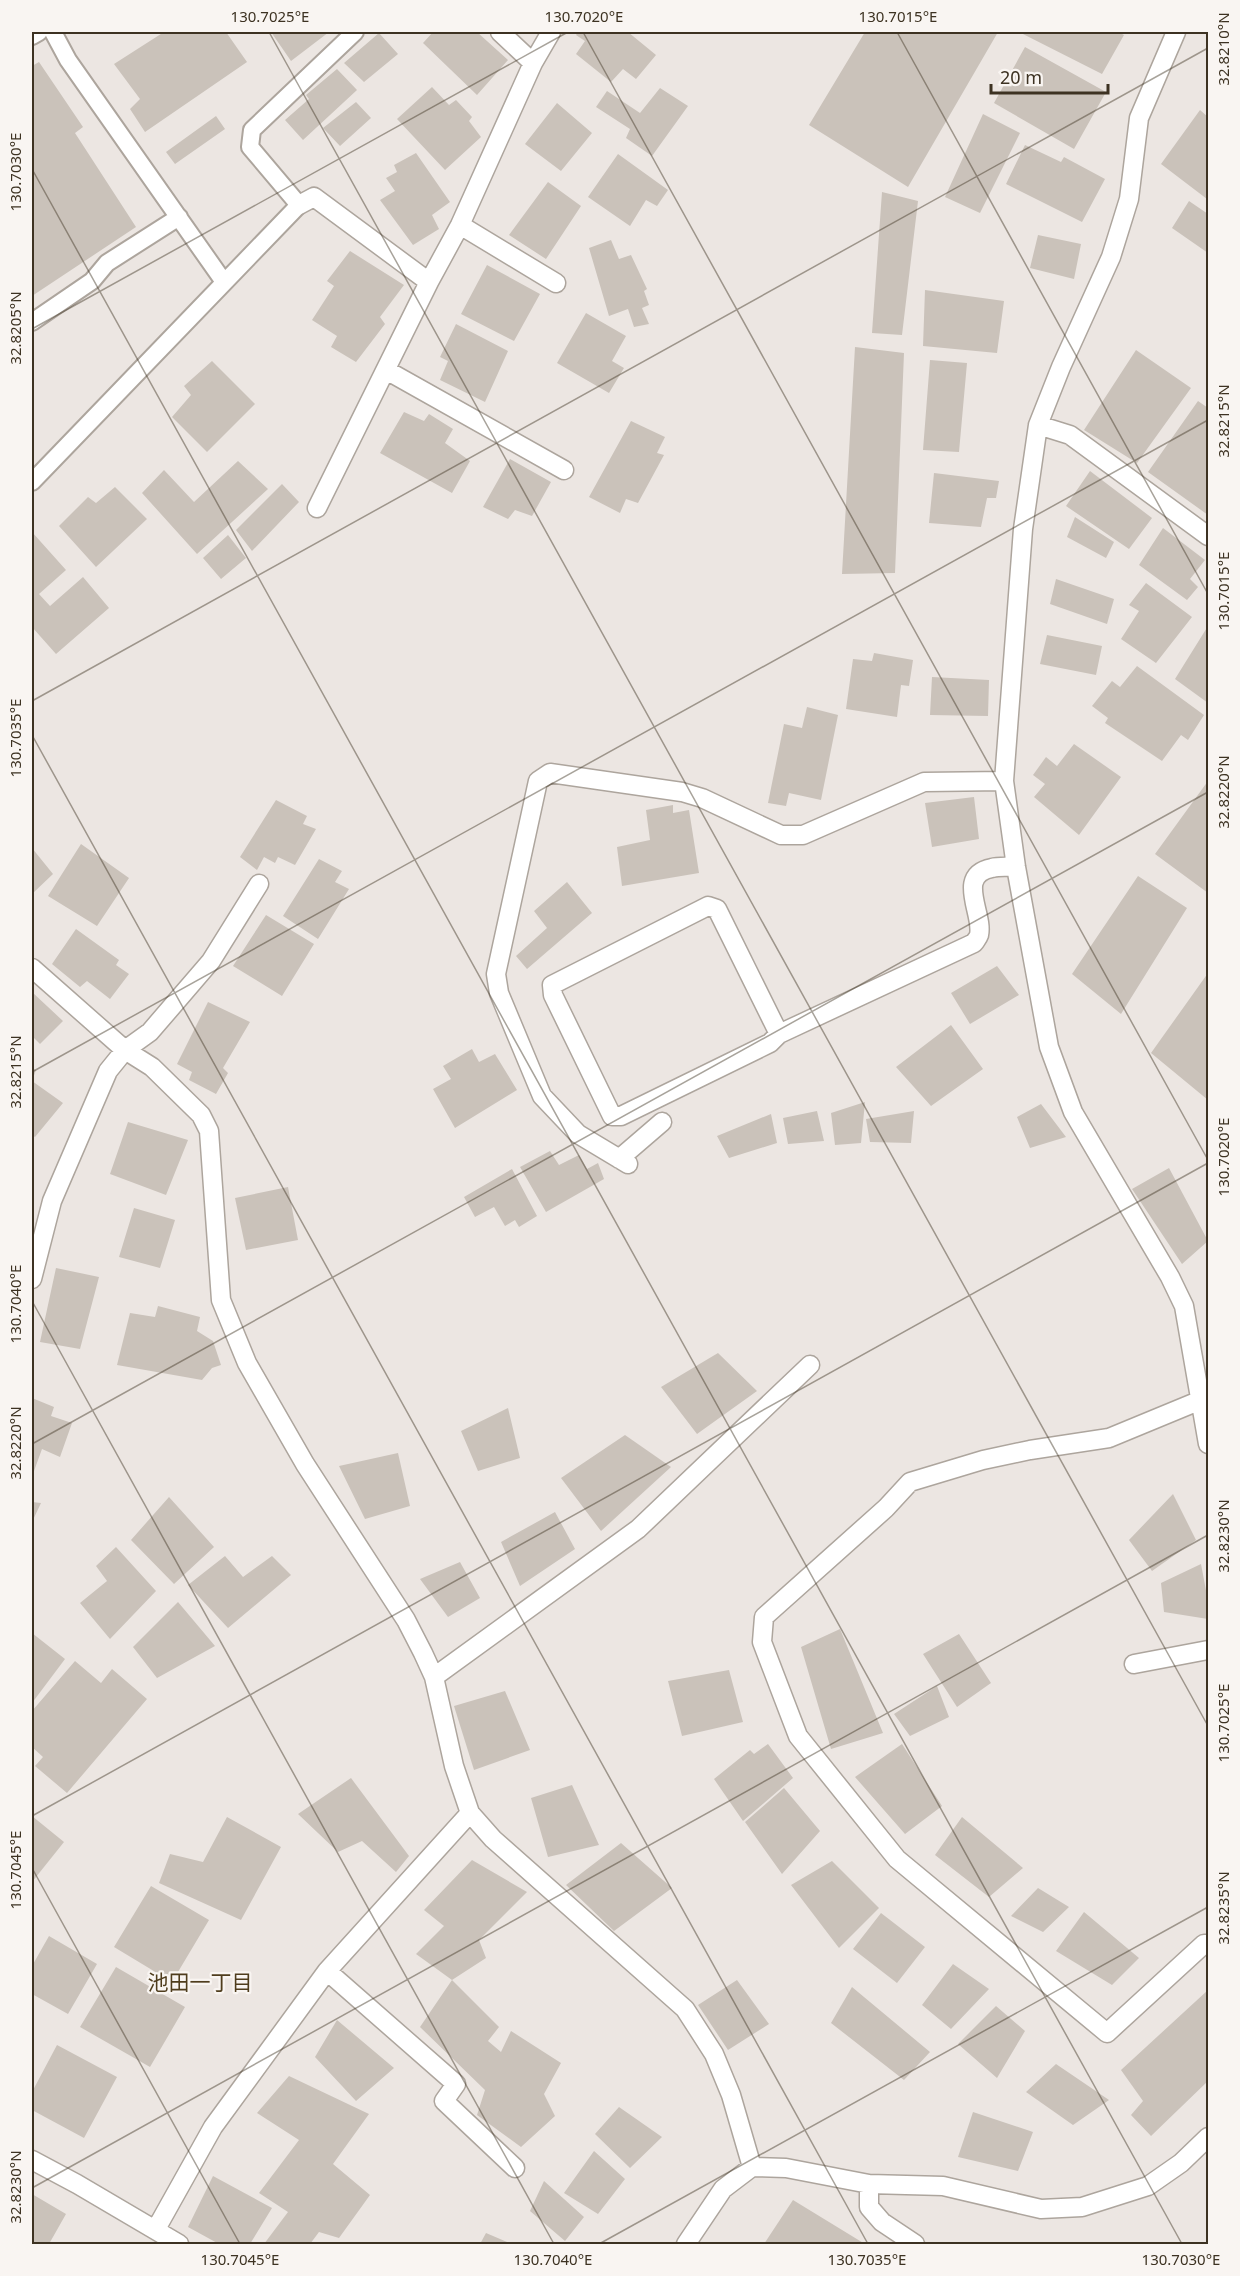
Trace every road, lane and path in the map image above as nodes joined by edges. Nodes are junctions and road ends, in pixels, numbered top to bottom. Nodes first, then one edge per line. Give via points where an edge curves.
1 (39, 32) edge
2 (53, 32) edge
3 (355, 32) edge
4 (500, 32) edge
5 (551, 32) edge
6 (1176, 32) edge
7 (32, 36) edge
8 (533, 63) junction
9 (299, 205) junction
10 (179, 217) junction
11 (460, 225) junction
12 (224, 282) junction
13 (429, 282) junction
14 (556, 283) dead end
15 (32, 322) edge
16 (386, 370) junction
17 (1038, 425) junction
18 (564, 470) dead end
19 (32, 482) edge
20 (317, 508) dead end
21 (1209, 536) edge
22 (1004, 781) junction
23 (1016, 867) junction
24 (259, 884) dead end
25 (32, 968) edge
26 (779, 1034) junction
27 (125, 1050) junction
28 (662, 1122) dead end
29 (33, 1267) edge
30 (810, 1365) dead end
31 (1201, 1400) junction
32 (1209, 1444) edge
33 (1209, 1650) edge
34 (1134, 1664) dead end
35 (434, 1677) junction
36 (470, 1813) junction
37 (1209, 1944) edge
38 (327, 1971) junction
39 (1209, 2137) edge
40 (32, 2160) edge
41 (752, 2167) junction
42 (515, 2168) dead end
43 (869, 2184) junction
44 (156, 2229) junction
45 (179, 2244) edge
46 (686, 2244) edge
47 (915, 2244) edge

1 - 7 lane
2 - 10 lane via 68,60
3 - 9 lane via 252,130 250,147
4 - 8 street
5 - 8 street
6 - 17 street via 1139,118 1129,200 1111,257
8 - 11 street
9 - 12 lane
9 - 13 street via 314,197
10 - 12 lane
10 - 15 lane via 107,263 92,281
11 - 13 street
11 - 14 street
12 - 19 lane
13 - 16 street
16 - 18 street
16 - 20 street
17 - 21 street via 1070,435
17 - 22 street via 1023,529
22 - 23 street
22 - 28 street via 924,782 803,835 781,835 681,792 550,773 538,781 496,974 499,993 542,1096 579,1134 624,1161
23 - 26 street via 993,867 980,871 975,879 973,890 980,933 974,943
23 - 31 street via 1049,1047 1073,1112 1184,1306
24 - 27 street via 211,961 150,1032
25 - 27 street
26 - 26 street via 770,1043 621,1116 612,1116 553,995 552,985 708,906 717,909
27 - 29 street via 108,1071 52,1201
27 - 35 street via 152,1067 201,1115 209,1131 221,1300 247,1364 305,1464 406,1620
30 - 35 street via 638,1529
31 - 32 street
31 - 37 street via 1108,1438 983,1460 910,1482 764,1617 762,1641 798,1736 897,1859 1107,2032 1204,1944
33 - 34 street
35 - 36 street via 454,1766
36 - 38 street
36 - 41 street via 494,1839 685,2009 714,2054 731,2095
38 - 42 street via 456,2084 444,2101
38 - 44 street via 213,2127
39 - 43 street via 1148,2186 1082,2207 1041,2209 943,2186
40 - 44 street
41 - 43 street via 786,2168
41 - 46 street via 723,2189
43 - 47 street via 869,2206 882,2222
44 - 45 street

